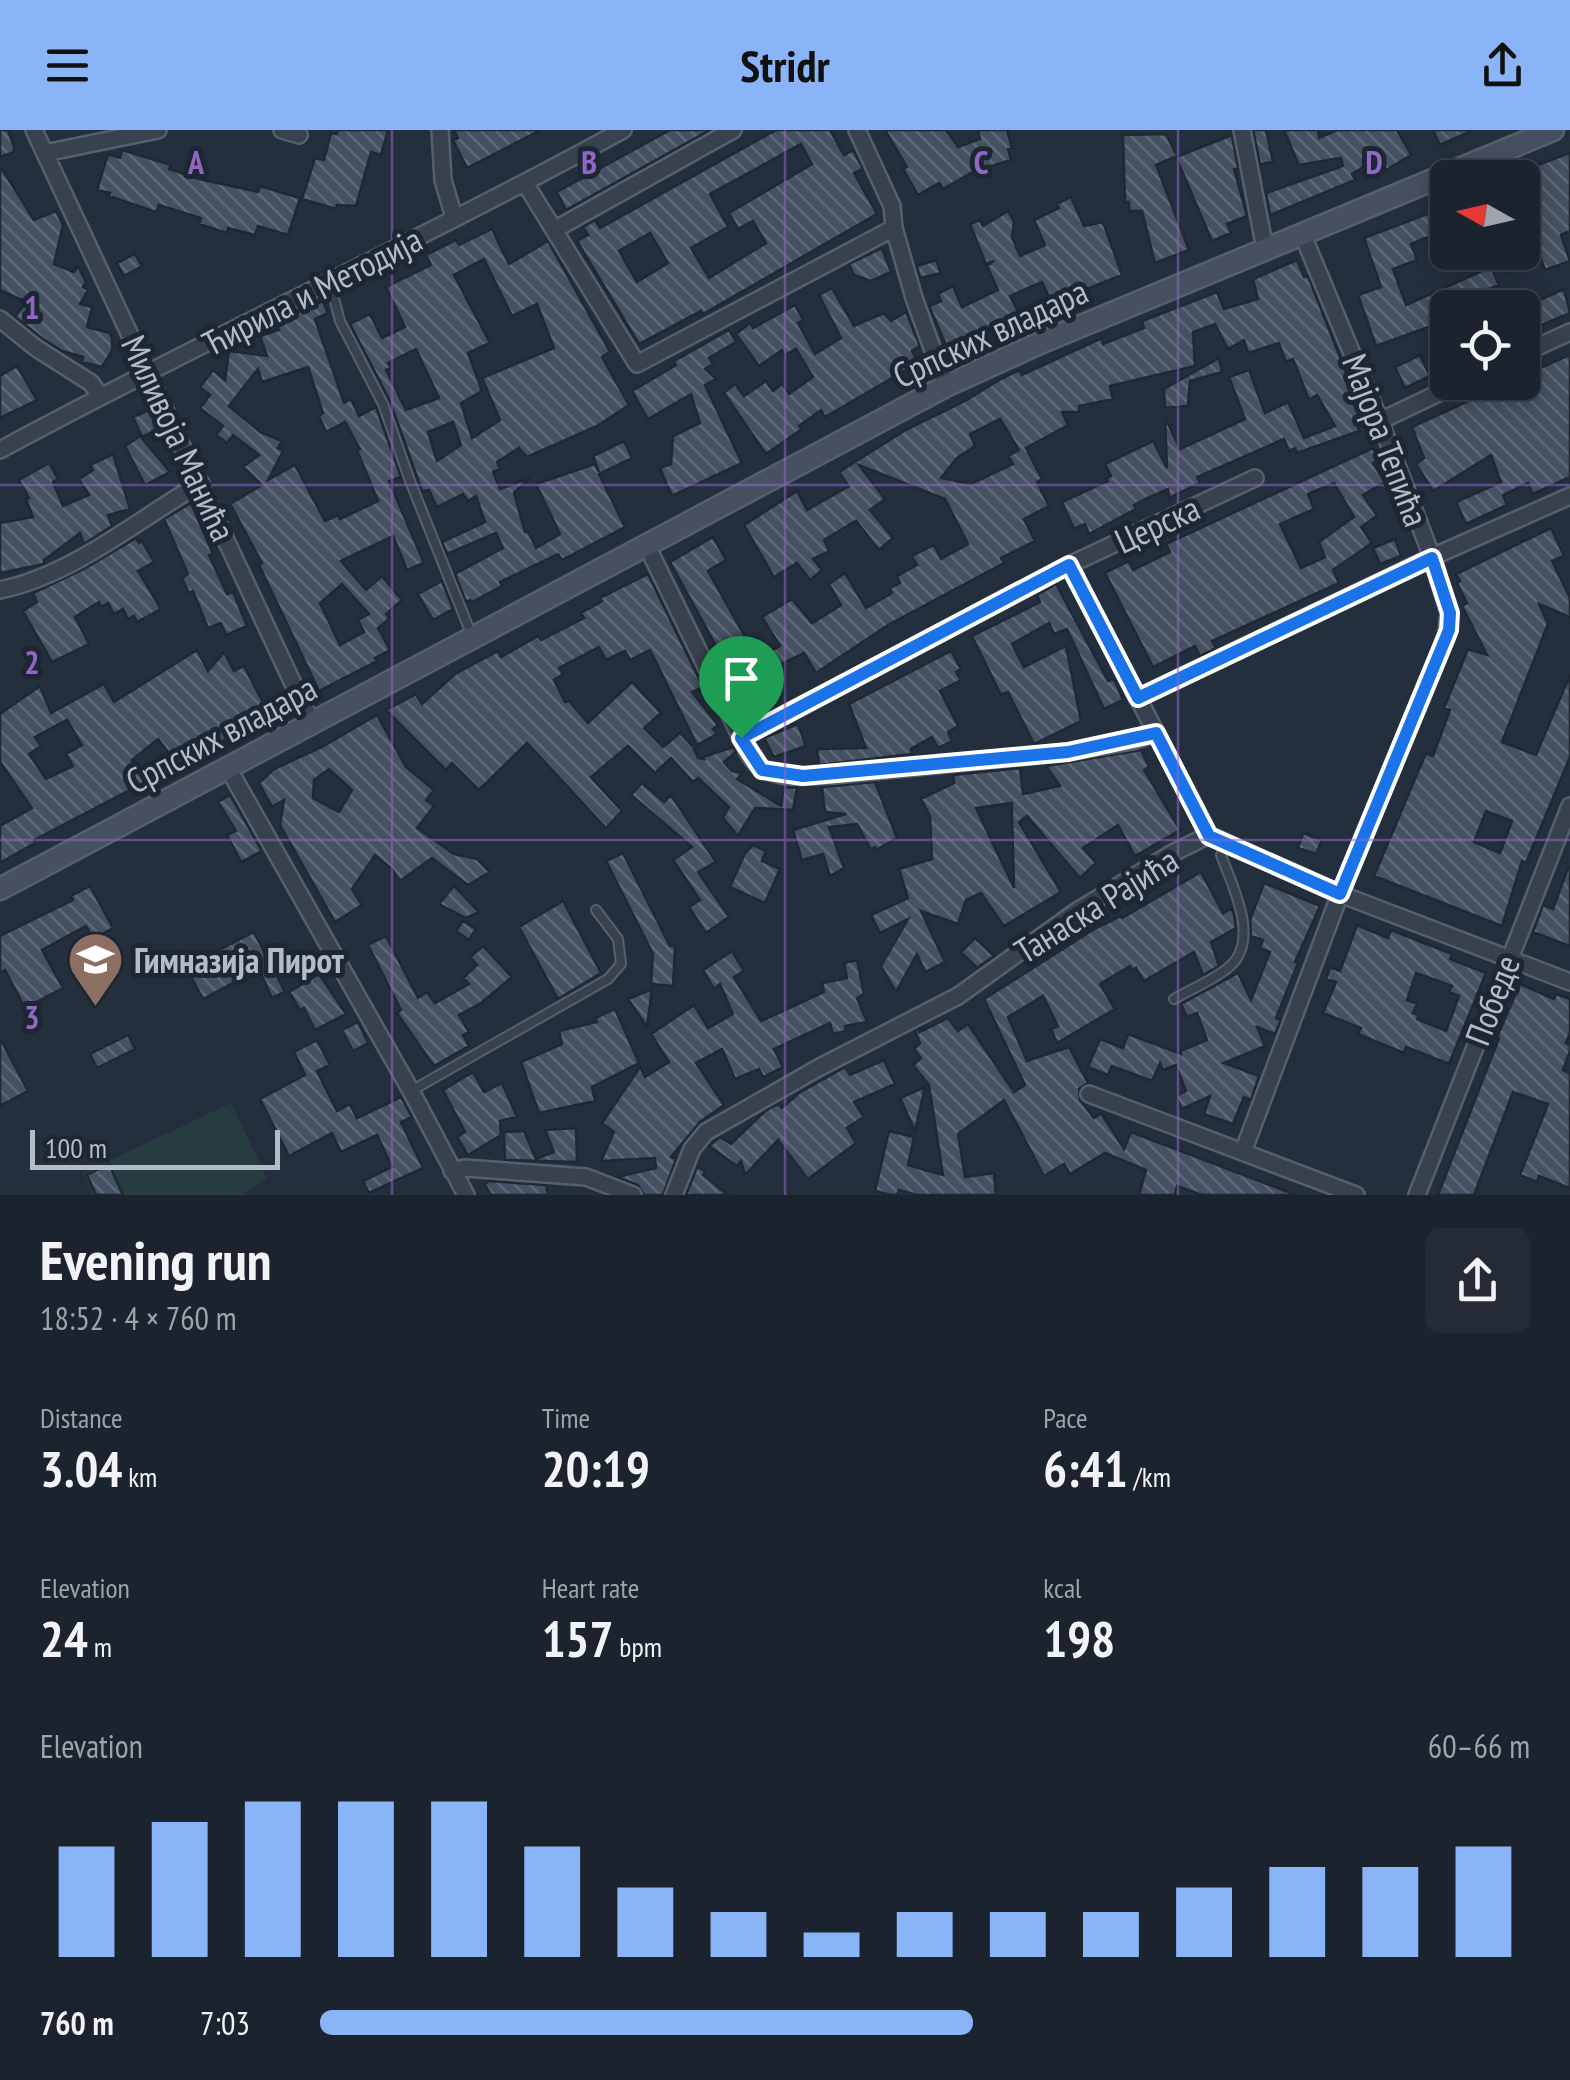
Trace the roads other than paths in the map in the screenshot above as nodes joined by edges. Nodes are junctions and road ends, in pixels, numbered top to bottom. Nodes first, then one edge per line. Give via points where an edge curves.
1 (34, 130) edge
2 (158, 130) edge
3 (282, 130) edge
4 (440, 130) edge
5 (623, 130) edge
6 (732, 130) edge
7 (857, 130) edge
8 (1242, 130) edge
9 (1554, 130) edge
10 (299, 135) dead end
11 (44, 153) junction
12 (525, 183) junction
13 (454, 217) junction
14 (894, 228) junction
15 (554, 230) junction
16 (1302, 233) junction
17 (1265, 248) junction
18 (330, 283) junction
19 (0, 319) edge
20 (1570, 332) edge
21 (1540, 346) edge
22 (149, 374) junction
23 (946, 386) junction
24 (100, 396) junction
25 (1430, 397) edge
26 (1380, 421) junction
27 (0, 450) edge
28 (1256, 478) dead end
29 (201, 483) junction
30 (1570, 496) edge
31 (646, 544) junction
32 (1432, 558) junction
33 (1069, 565) junction
34 (0, 590) edge
35 (472, 636) junction
36 (1138, 698) junction
37 (312, 724) junction
38 (1156, 733) junction
39 (741, 738) junction
40 (227, 766) junction
41 (1570, 806) edge
42 (1209, 836) junction
43 (1224, 845) junction
44 (0, 890) edge
45 (1340, 894) junction
46 (596, 910) dead end
47 (1508, 959) junction
48 (1570, 982) edge
49 (1174, 999) dead end
50 (411, 1090) junction
51 (1089, 1094) dead end
52 (1243, 1152) junction
53 (452, 1171) junction
54 (466, 1195) edge
55 (633, 1195) edge
56 (674, 1195) edge
57 (1356, 1195) edge
58 (1416, 1195) edge

1 - 11 street, Миливоја Манића
2 - 11 street
3 - 10 street
4 - 13 street
5 - 12 street, Ћирила и Методија
6 - 15 street
7 - 14 street via 892,206
8 - 17 street
9 - 16 main road, Српских владара
11 - 22 street, Миливоја Манића
12 - 13 street, Ћирила и Методија
12 - 15 street
13 - 18 street, Ћирила и Методија
14 - 15 street via 637,364
14 - 23 street
16 - 17 main road, Српских владара
16 - 26 street, Мајора Тепића
17 - 23 main road, Српских владара
18 - 22 street, Ћирила и Методија
18 - 35 lane
19 - 24 street
20 - 21 street
22 - 24 street, Ћирила и Методија
22 - 29 street, Миливоја Манића
23 - 31 main road, Српских владара
24 - 27 street, Ћирила и Методија
25 - 26 street
26 - 32 street, Мајора Тепића
28 - 33 street, Церска
29 - 34 street via 76,560
29 - 37 street, Миливоја Манића
30 - 32 street
31 - 35 main road, Српских владара
31 - 39 street
32 - 36 street
32 - 45 street, Мајора Тепића via 1449,630
33 - 36 street
33 - 39 street, Церска
35 - 37 main road, Српских владара
36 - 38 street
37 - 40 main road, Српских владара
38 - 39 street via 1068,752 803,776 762,770
38 - 42 street
40 - 44 main road, Српских владара
40 - 50 street
41 - 47 street, Победе
42 - 43 street, Танаска Рајића
42 - 56 street, Танаска Рајића via 1077,911 958,996 706,1132
43 - 45 street, Танаска Рајића
43 - 49 lane via 1221,855 1244,918 1241,946 1232,966
45 - 47 street, Танаска Рајића
45 - 52 street, Мајора Тепића
46 - 50 lane via 618,939 620,964 608,979
47 - 48 street, Танаска Рајића
47 - 58 street, Победе
50 - 53 street
51 - 52 street
52 - 57 street
53 - 54 street
53 - 55 street via 586,1177

